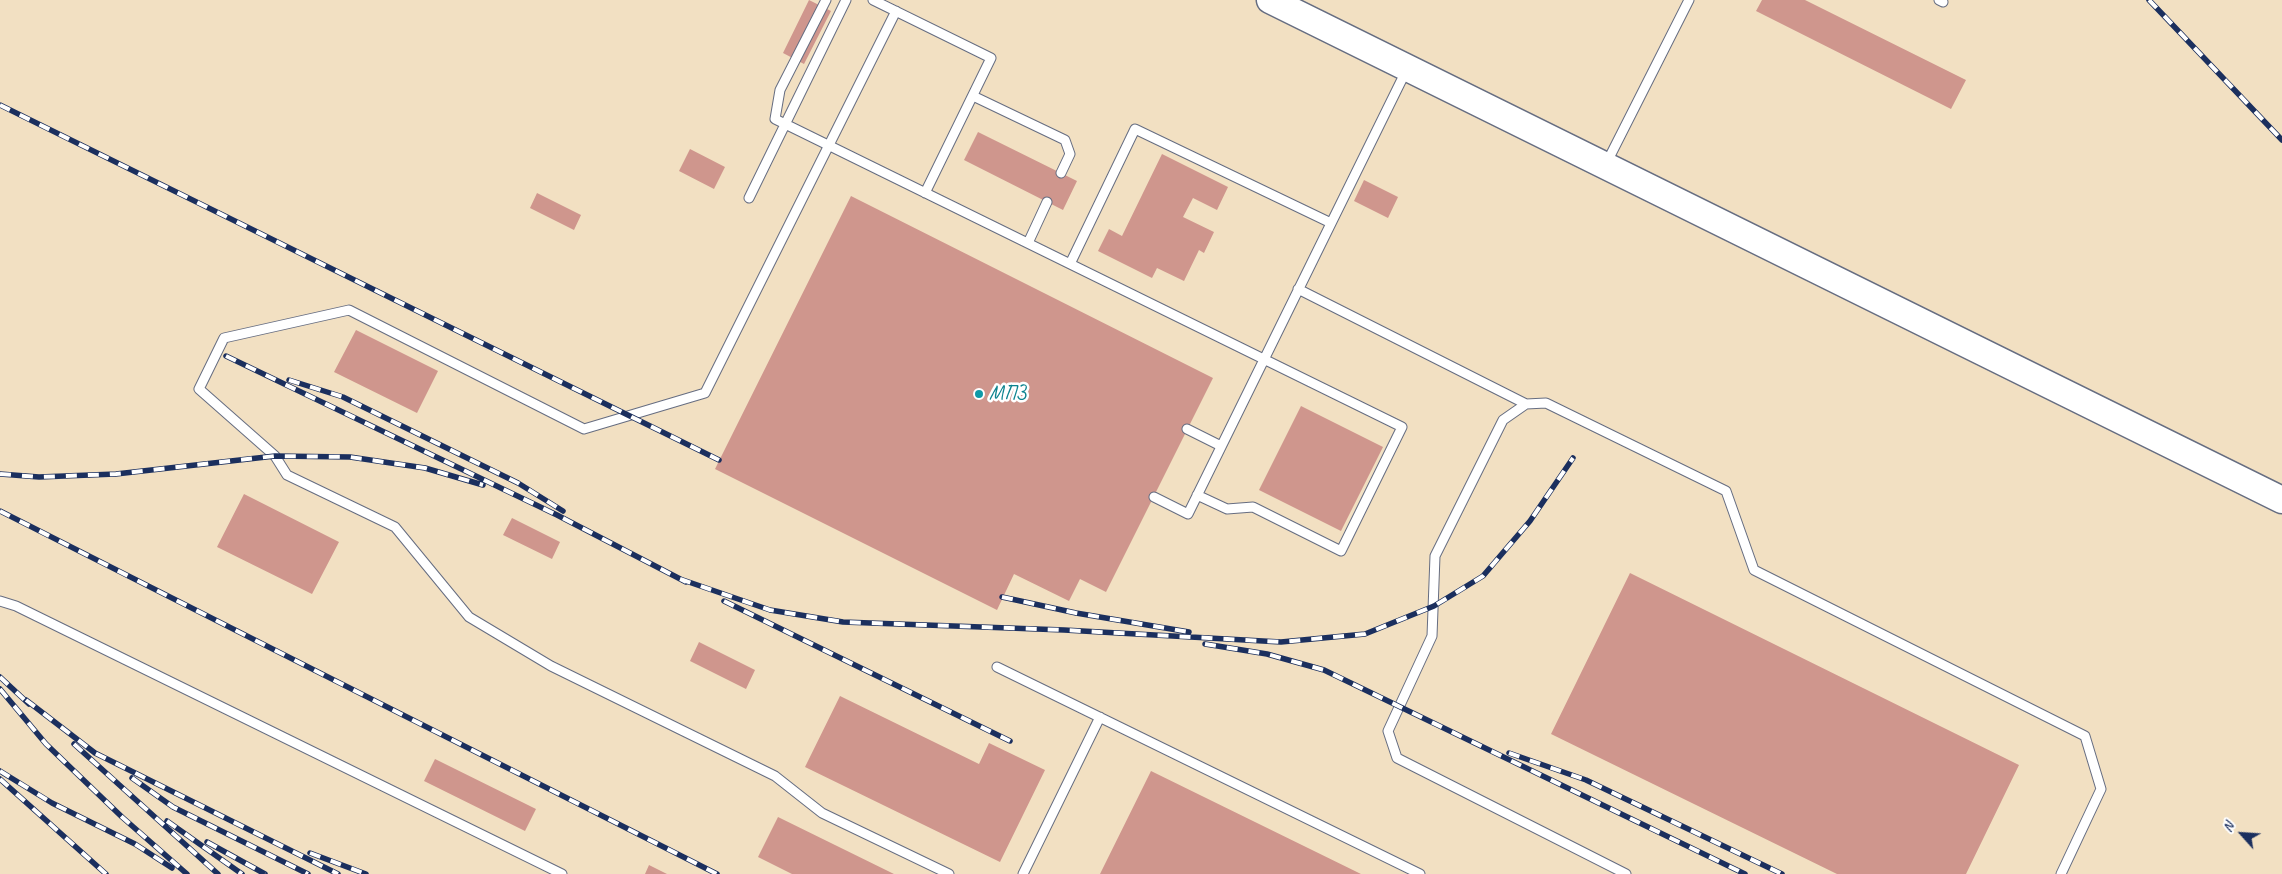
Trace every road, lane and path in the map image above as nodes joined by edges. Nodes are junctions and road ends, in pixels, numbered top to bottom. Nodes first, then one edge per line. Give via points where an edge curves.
1 (826, 0) edge
2 (846, 0) edge
3 (873, 0) edge
4 (1270, 0) edge
5 (1689, 0) edge
6 (896, 11) junction
7 (1407, 68) junction
8 (973, 96) junction
9 (785, 125) junction
10 (829, 146) junction
11 (1605, 167) junction
12 (1061, 173) dead end
13 (925, 193) junction
14 (749, 198) dead end
15 (1047, 202) dead end
16 (1331, 223) junction
17 (1028, 243) junction
18 (1070, 264) junction
19 (1298, 289) junction
20 (1264, 359) junction
21 (1526, 404) junction
22 (1188, 430) dead end
23 (1221, 446) junction
24 (1197, 494) junction
25 (1154, 497) dead end
26 (2282, 500) edge
27 (0, 601) edge
28 (997, 667) dead end
29 (1100, 717) junction
30 (562, 874) edge
31 (949, 874) edge
32 (1023, 874) edge
33 (1420, 874) edge
34 (1626, 874) edge
35 (2061, 874) edge

1 - 9 lane via 780,90 775,119
2 - 9 lane
3 - 6 lane
4 - 7 street
5 - 11 lane
6 - 8 lane via 991,58
6 - 10 lane
7 - 11 street
7 - 16 lane
8 - 12 lane via 1066,140 1070,154
8 - 13 lane
9 - 10 lane
9 - 14 lane
10 - 13 lane
10 - 31 lane via 705,393 584,429 349,310 224,338 199,389 275,456 287,475 395,526 469,617 551,666 775,776 822,813
11 - 26 street
13 - 17 lane
15 - 17 lane
16 - 18 lane via 1135,129
16 - 19 lane
17 - 18 lane
18 - 20 lane
19 - 20 lane
19 - 21 lane
20 - 23 lane
20 - 24 lane via 1402,427 1341,551 1253,507 1227,509
21 - 34 lane via 1503,420 1435,556 1432,636 1388,731 1397,758
21 - 35 lane via 1546,403 1726,491 1754,570 2086,736 2101,789
22 - 23 lane
23 - 24 lane
24 - 25 lane via 1188,514
27 - 30 lane
28 - 29 lane
29 - 32 lane
29 - 33 lane

